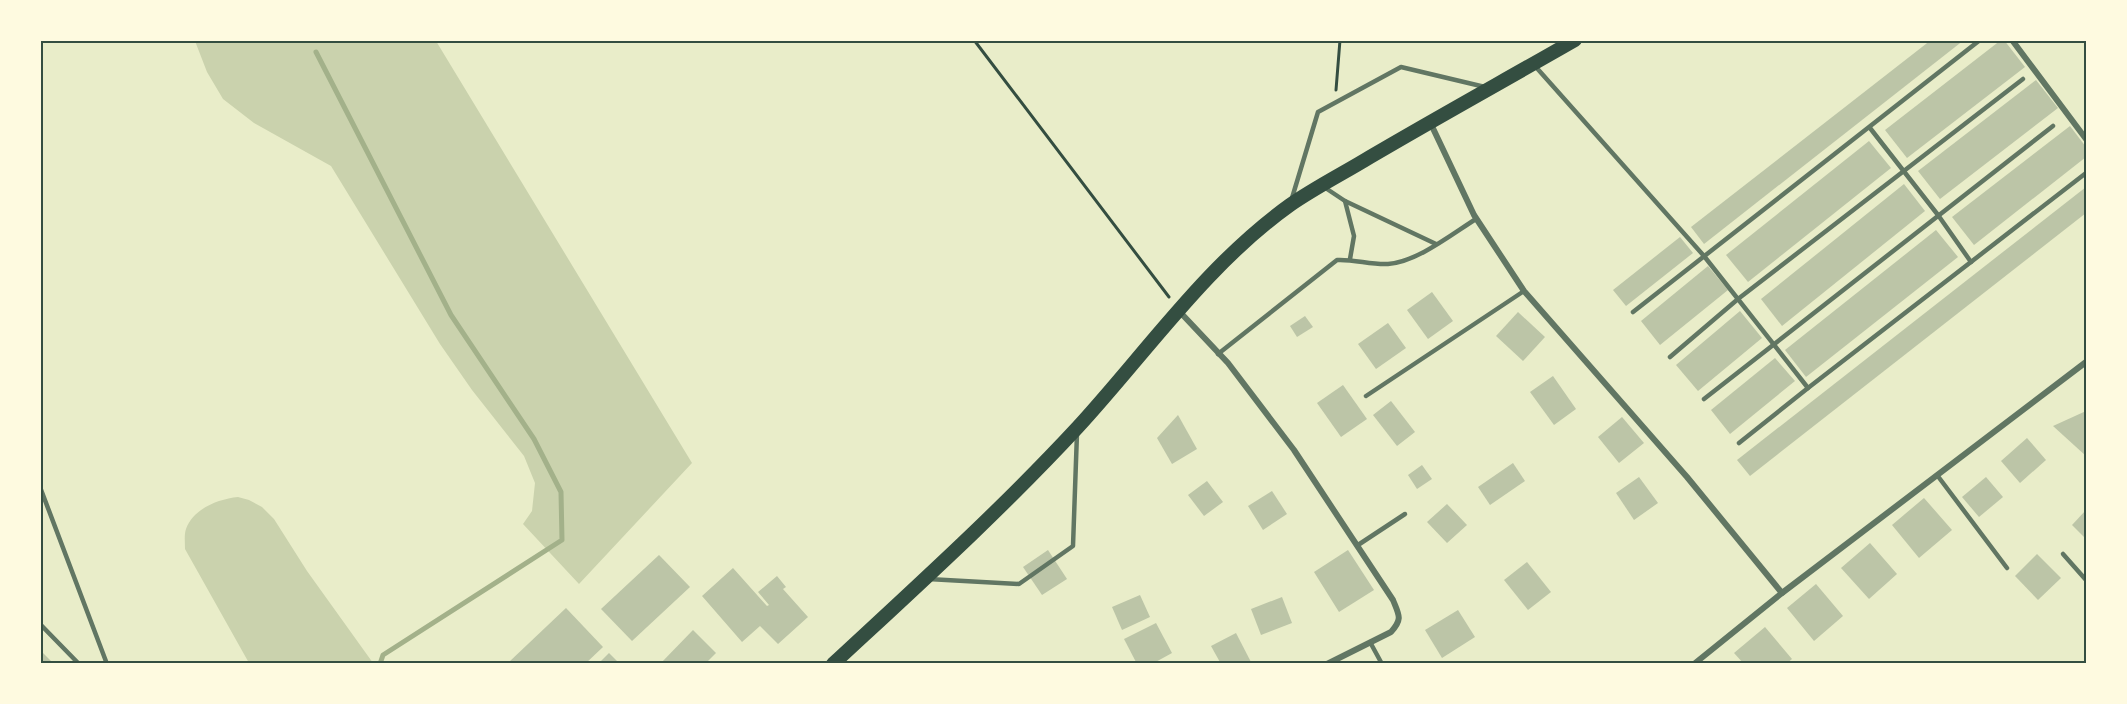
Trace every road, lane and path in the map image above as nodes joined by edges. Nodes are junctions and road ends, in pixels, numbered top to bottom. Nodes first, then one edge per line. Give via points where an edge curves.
1 (974, 40) edge
2 (1340, 40) edge
3 (1575, 40) edge
4 (1980, 40) edge
5 (2012, 40) edge
6 (1533, 64) junction
7 (2023, 79) dead end
8 (1490, 88) junction
9 (1335, 103) junction
10 (1430, 121) junction
11 (2053, 126) dead end
12 (1870, 128) junction
13 (2086, 139) edge
14 (1904, 171) junction
15 (2086, 173) edge
16 (1321, 186) junction
17 (1345, 201) junction
18 (1290, 205) junction
19 (1938, 215) junction
20 (1476, 219) junction
21 (1436, 244) junction
22 (1704, 256) junction
23 (1350, 259) junction
24 (1971, 262) junction
25 (1524, 291) junction
26 (1738, 299) junction
27 (1179, 311) junction
28 (1633, 312) dead end
29 (1774, 344) junction
30 (1218, 354) junction
31 (1670, 357) dead end
32 (2086, 362) edge
33 (1809, 388) junction
34 (1366, 396) dead end
35 (1704, 399) dead end
36 (1077, 427) junction
37 (1738, 443) dead end
38 (1937, 475) junction
39 (40, 487) edge
40 (1405, 514) dead end
41 (1358, 545) junction
42 (2063, 554) dead end
43 (2007, 568) dead end
44 (926, 579) junction
45 (2086, 580) edge
46 (1782, 593) junction
47 (40, 624) edge
48 (1370, 642) junction
49 (79, 663) edge
50 (107, 663) edge
51 (833, 663) edge
52 (1327, 663) edge
53 (1382, 663) edge
54 (1694, 663) edge

1 - 27 path
2 - 9 path
3 - 6 main road
4 - 12 lane
5 - 13 street
6 - 8 main road
6 - 22 lane
7 - 14 lane
8 - 9 lane via 1401,67
8 - 10 main road
9 - 18 lane via 1318,112
10 - 16 main road
10 - 20 street
11 - 19 lane
12 - 14 lane
12 - 22 lane
14 - 19 lane
14 - 26 lane
15 - 24 lane
16 - 17 lane
16 - 18 main road
17 - 21 lane
17 - 23 lane via 1354,236
18 - 27 main road via 1246,242
19 - 24 lane
19 - 29 lane
20 - 21 lane
20 - 25 street
21 - 23 lane via 1409,260 1388,264
22 - 26 lane
22 - 28 lane
23 - 30 lane via 1336,260
24 - 33 lane
25 - 34 lane
25 - 46 street via 1687,477
26 - 29 lane
26 - 31 lane
27 - 30 street
27 - 36 main road
29 - 33 lane
29 - 35 lane
30 - 41 street via 1294,450
32 - 38 street
33 - 37 lane
36 - 44 main road
36 - 44 lane via 1073,546 1019,584
38 - 43 lane
38 - 46 street
39 - 50 lane
40 - 41 lane
41 - 48 street via 1400,616 1399,624 1391,632
42 - 45 lane
44 - 51 main road
46 - 54 street
47 - 49 lane
48 - 52 street
48 - 53 lane

